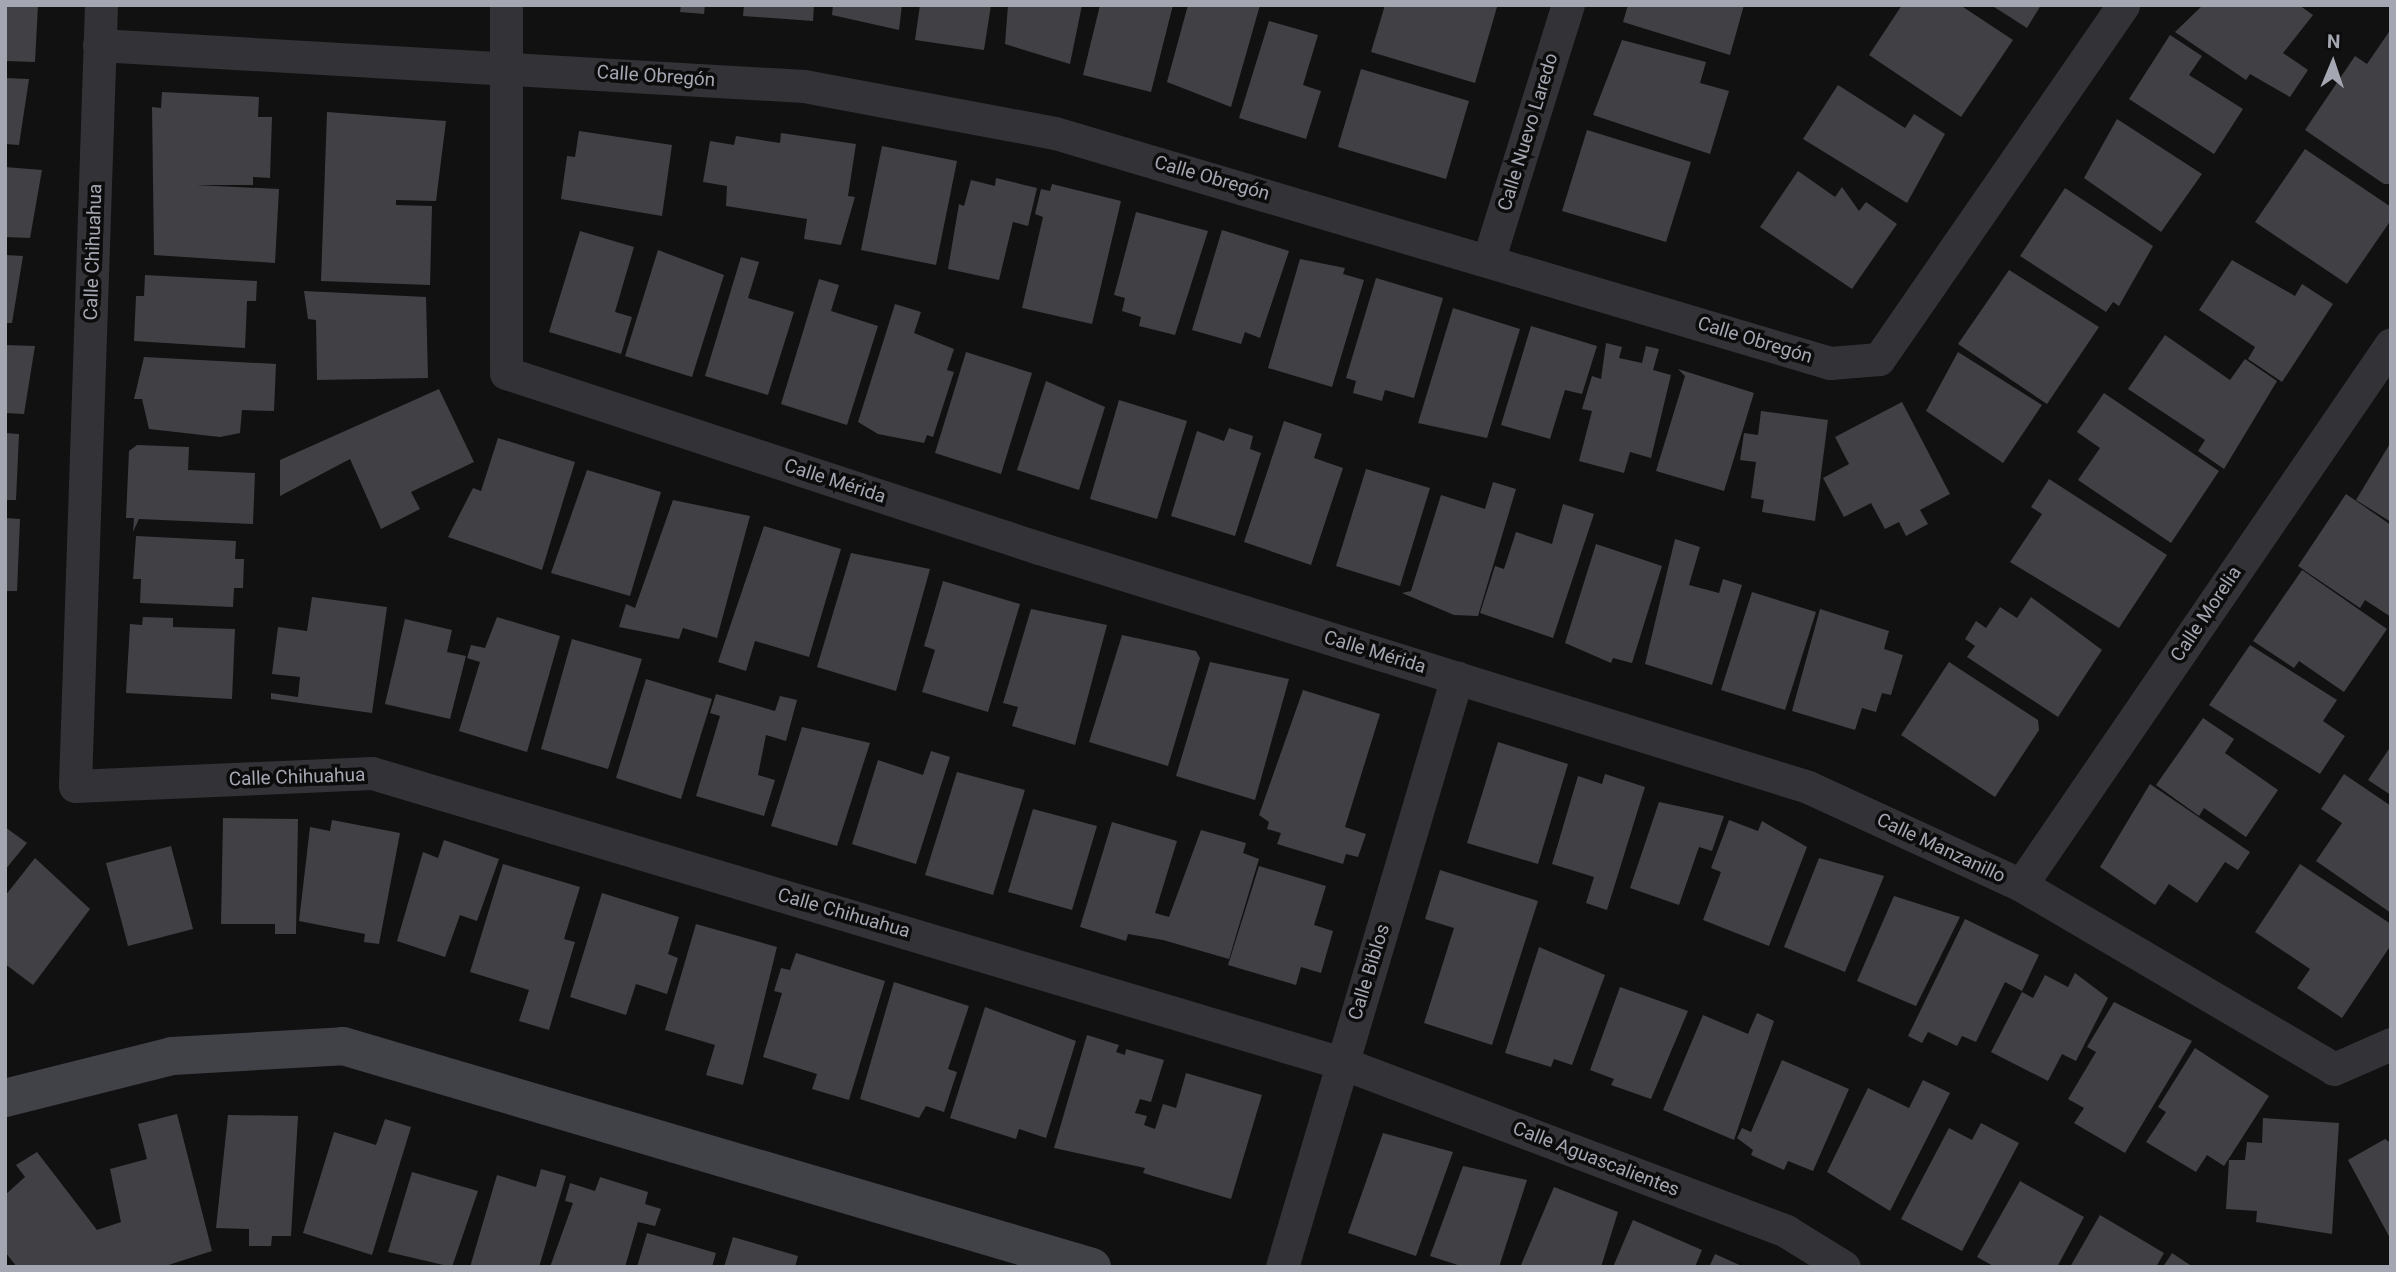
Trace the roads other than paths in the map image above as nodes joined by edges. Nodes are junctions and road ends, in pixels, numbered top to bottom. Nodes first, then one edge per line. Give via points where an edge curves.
1 (101, 5) edge
2 (506, 5) edge
3 (1568, 5) edge
4 (2123, 5) edge
5 (99, 45) junction
6 (503, 66) junction
7 (1489, 258) junction
8 (2391, 344) edge
9 (1457, 677) junction
10 (2021, 885) junction
11 (2391, 1044) edge
12 (1342, 1063) junction
13 (5, 1098) edge
14 (1092, 1267) edge
15 (1282, 1267) edge
16 (1844, 1267) edge

1 - 5 street, Calle Chihuahua
2 - 6 street
3 - 7 street, Calle Nuevo Laredo
4 - 7 street, Calle Obregón via 1879,359 1830,363
5 - 6 street, Calle Obregón
5 - 12 street, Calle Chihuahua via 75,786 372,773
6 - 7 street, Calle Obregón via 804,86 1055,133
6 - 9 street, Calle Mérida via 506,373
8 - 10 street, Calle Morelia
9 - 10 street, Calle Manzanillo via 1808,787
9 - 12 street, Calle Biblos
10 - 11 street, Calle Manzanillo via 2334,1069
12 - 15 street, Calle Biblos
12 - 16 street, Calle Aguascalientes via 1786,1231
13 - 14 street via 172,1056 343,1046

